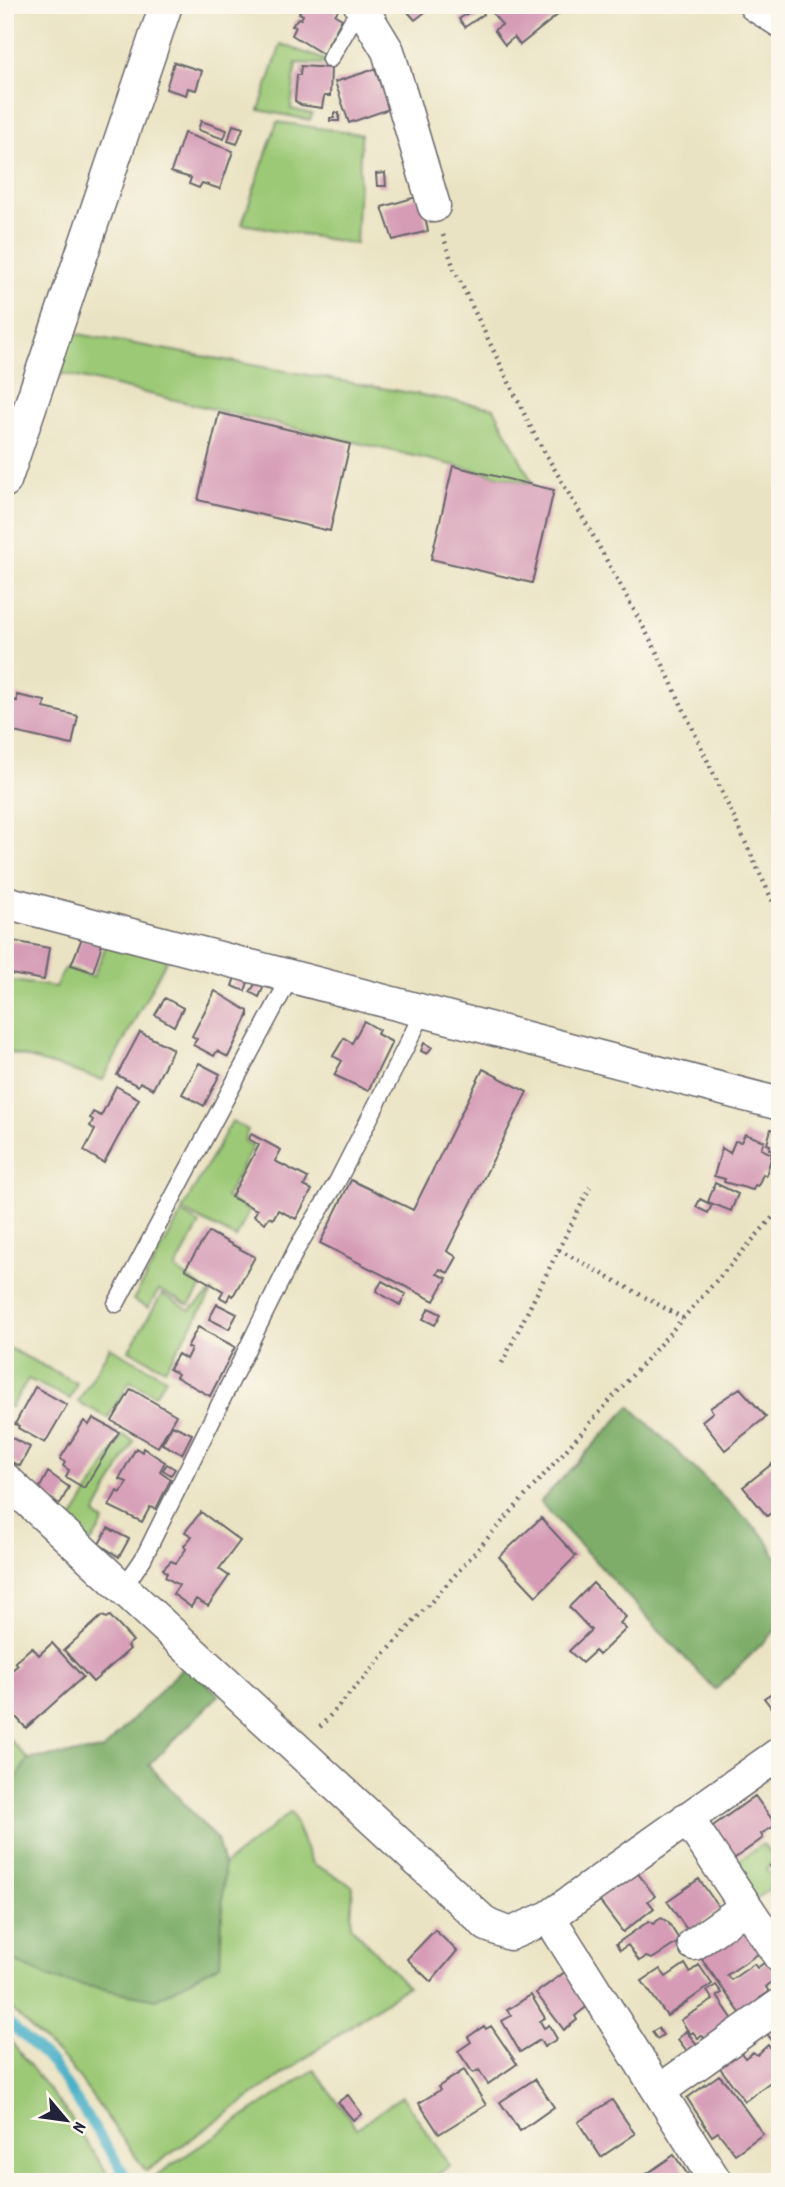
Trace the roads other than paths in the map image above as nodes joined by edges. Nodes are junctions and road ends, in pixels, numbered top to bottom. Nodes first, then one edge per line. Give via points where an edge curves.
1 (166, 5) edge
2 (755, 5) edge
3 (361, 7) edge
4 (780, 21) edge
5 (330, 59) dead end
6 (434, 205) road end
7 (5, 481) edge
8 (5, 902) edge
9 (290, 978) junction
10 (423, 1013) junction
11 (776, 1100) edge
12 (116, 1304) dead end
13 (5, 1479) edge
14 (123, 1588) junction
15 (780, 1753) edge
16 (687, 1818) junction
17 (746, 1906) junction
18 (549, 1917) junction
19 (694, 1944) dead end
20 (780, 1957) edge
21 (780, 2005) edge
22 (659, 2091) junction
23 (716, 2182) edge

1 - 7 street
2 - 4 street
3 - 5 lane
3 - 6 street via 388,51
8 - 9 street
9 - 10 street
9 - 12 lane
10 - 11 street
10 - 14 lane via 337,1182 297,1248 143,1559
13 - 14 street
14 - 18 street via 487,1925 510,1934
15 - 16 street
16 - 17 street
16 - 18 street
17 - 19 street
17 - 20 street
18 - 22 street
21 - 22 street
22 - 23 street

